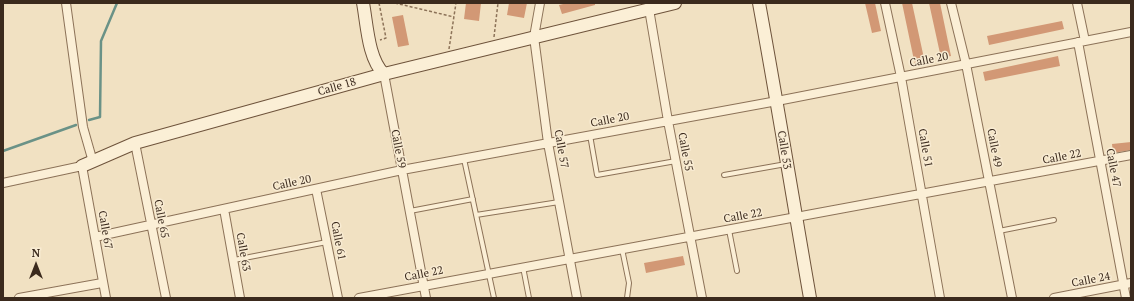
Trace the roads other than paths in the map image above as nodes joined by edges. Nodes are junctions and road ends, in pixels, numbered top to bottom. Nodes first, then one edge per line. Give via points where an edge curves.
1 (66, 3) edge
2 (363, 3) edge
3 (540, 3) edge
4 (675, 3) edge
5 (759, 3) edge
6 (885, 3) edge
7 (951, 3) edge
8 (1077, 3) edge
9 (650, 9) junction
10 (1131, 32) edge
11 (534, 37) junction
12 (1081, 41) junction
13 (966, 64) junction
14 (384, 74) junction
15 (901, 77) junction
16 (777, 101) junction
17 (668, 121) junction
18 (590, 136) junction
19 (135, 143) junction
20 (548, 143) junction
21 (1131, 155) edge
22 (464, 159) junction
23 (676, 161) junction
24 (1100, 161) junction
25 (88, 164) junction
26 (786, 164) junction
27 (402, 170) junction
28 (724, 175) dead end
29 (989, 182) junction
30 (3, 183) edge
31 (316, 189) junction
32 (922, 194) junction
33 (473, 199) junction
34 (559, 202) junction
35 (224, 209) junction
36 (410, 211) junction
37 (476, 215) junction
38 (796, 218) junction
39 (1054, 220) dead end
40 (150, 225) junction
41 (729, 229) junction
42 (999, 231) junction
43 (690, 236) junction
44 (95, 237) junction
45 (327, 242) junction
46 (622, 248) junction
47 (570, 258) junction
48 (233, 260) junction
49 (523, 267) junction
50 (737, 271) dead end
51 (488, 274) junction
52 (102, 283) junction
53 (1127, 284) edge
54 (424, 286) junction
55 (19, 298) edge
56 (106, 298) edge
57 (166, 298) edge
58 (240, 298) edge
59 (338, 298) edge
60 (359, 298) edge
61 (426, 298) edge
62 (494, 298) edge
63 (529, 298) edge
64 (578, 298) edge
65 (627, 298) edge
66 (702, 298) edge
67 (810, 298) edge
68 (940, 298) edge
69 (1012, 298) edge
70 (1054, 298) edge
71 (1126, 298) edge

1 - 25 street, Calle 67
2 - 14 street, Calle 59 via 373,55 378,68
3 - 11 street, Calle 57
4 - 9 street, Calle 18
5 - 16 street, Calle 53
6 - 15 street, Calle 51
7 - 13 street, Calle 49
8 - 12 street, Calle 47
9 - 11 street, Calle 18
9 - 17 street, Calle 55
10 - 12 street, Calle 20
11 - 14 street, Calle 18
11 - 20 street, Calle 57
12 - 13 street, Calle 20
12 - 24 street, Calle 47
13 - 15 street, Calle 20
13 - 29 street, Calle 49
14 - 19 street, Calle 18
14 - 27 street, Calle 59
15 - 16 street, Calle 20
15 - 32 street, Calle 51
16 - 17 street, Calle 20
16 - 26 street, Calle 53
17 - 18 street, Calle 20
17 - 23 street, Calle 55
18 - 20 street, Calle 20
18 - 23 lane via 597,175
19 - 25 street, Calle 18
19 - 40 street, Calle 65
20 - 22 street, Calle 20
20 - 34 street, Calle 57
21 - 24 street, Calle 22
22 - 27 street, Calle 20
22 - 33 lane
23 - 43 street, Calle 55
24 - 29 street, Calle 22
24 - 53 street, Calle 47
25 - 30 street, Calle 18
25 - 44 street, Calle 67
26 - 28 lane
26 - 38 street, Calle 53
27 - 31 street, Calle 20
27 - 36 street, Calle 59
29 - 32 street, Calle 22
29 - 42 street, Calle 49
31 - 35 street, Calle 20
31 - 45 street, Calle 61
32 - 38 street, Calle 22
32 - 68 street, Calle 51
33 - 36 lane
33 - 37 lane
34 - 37 lane
34 - 47 street, Calle 57
35 - 40 street, Calle 20
35 - 48 street, Calle 63
36 - 54 street, Calle 59
37 - 51 lane
38 - 41 street, Calle 22
38 - 67 street, Calle 53
39 - 42 lane
40 - 44 street, Calle 20
40 - 57 street, Calle 65
41 - 43 street, Calle 22
41 - 50 lane
42 - 69 street, Calle 49
43 - 46 street, Calle 22
43 - 66 street, Calle 55
44 - 52 street, Calle 67
45 - 48 lane
45 - 59 street, Calle 61
46 - 47 street, Calle 22
46 - 65 lane via 629,283
47 - 49 street, Calle 22
47 - 64 street, Calle 57
48 - 58 street, Calle 63
49 - 51 street, Calle 22
49 - 63 lane
51 - 54 street, Calle 22
51 - 62 lane
52 - 55 street
52 - 56 street, Calle 67
53 - 70 street, Calle 24
53 - 71 street, Calle 47
54 - 60 street, Calle 22
54 - 61 street, Calle 59

